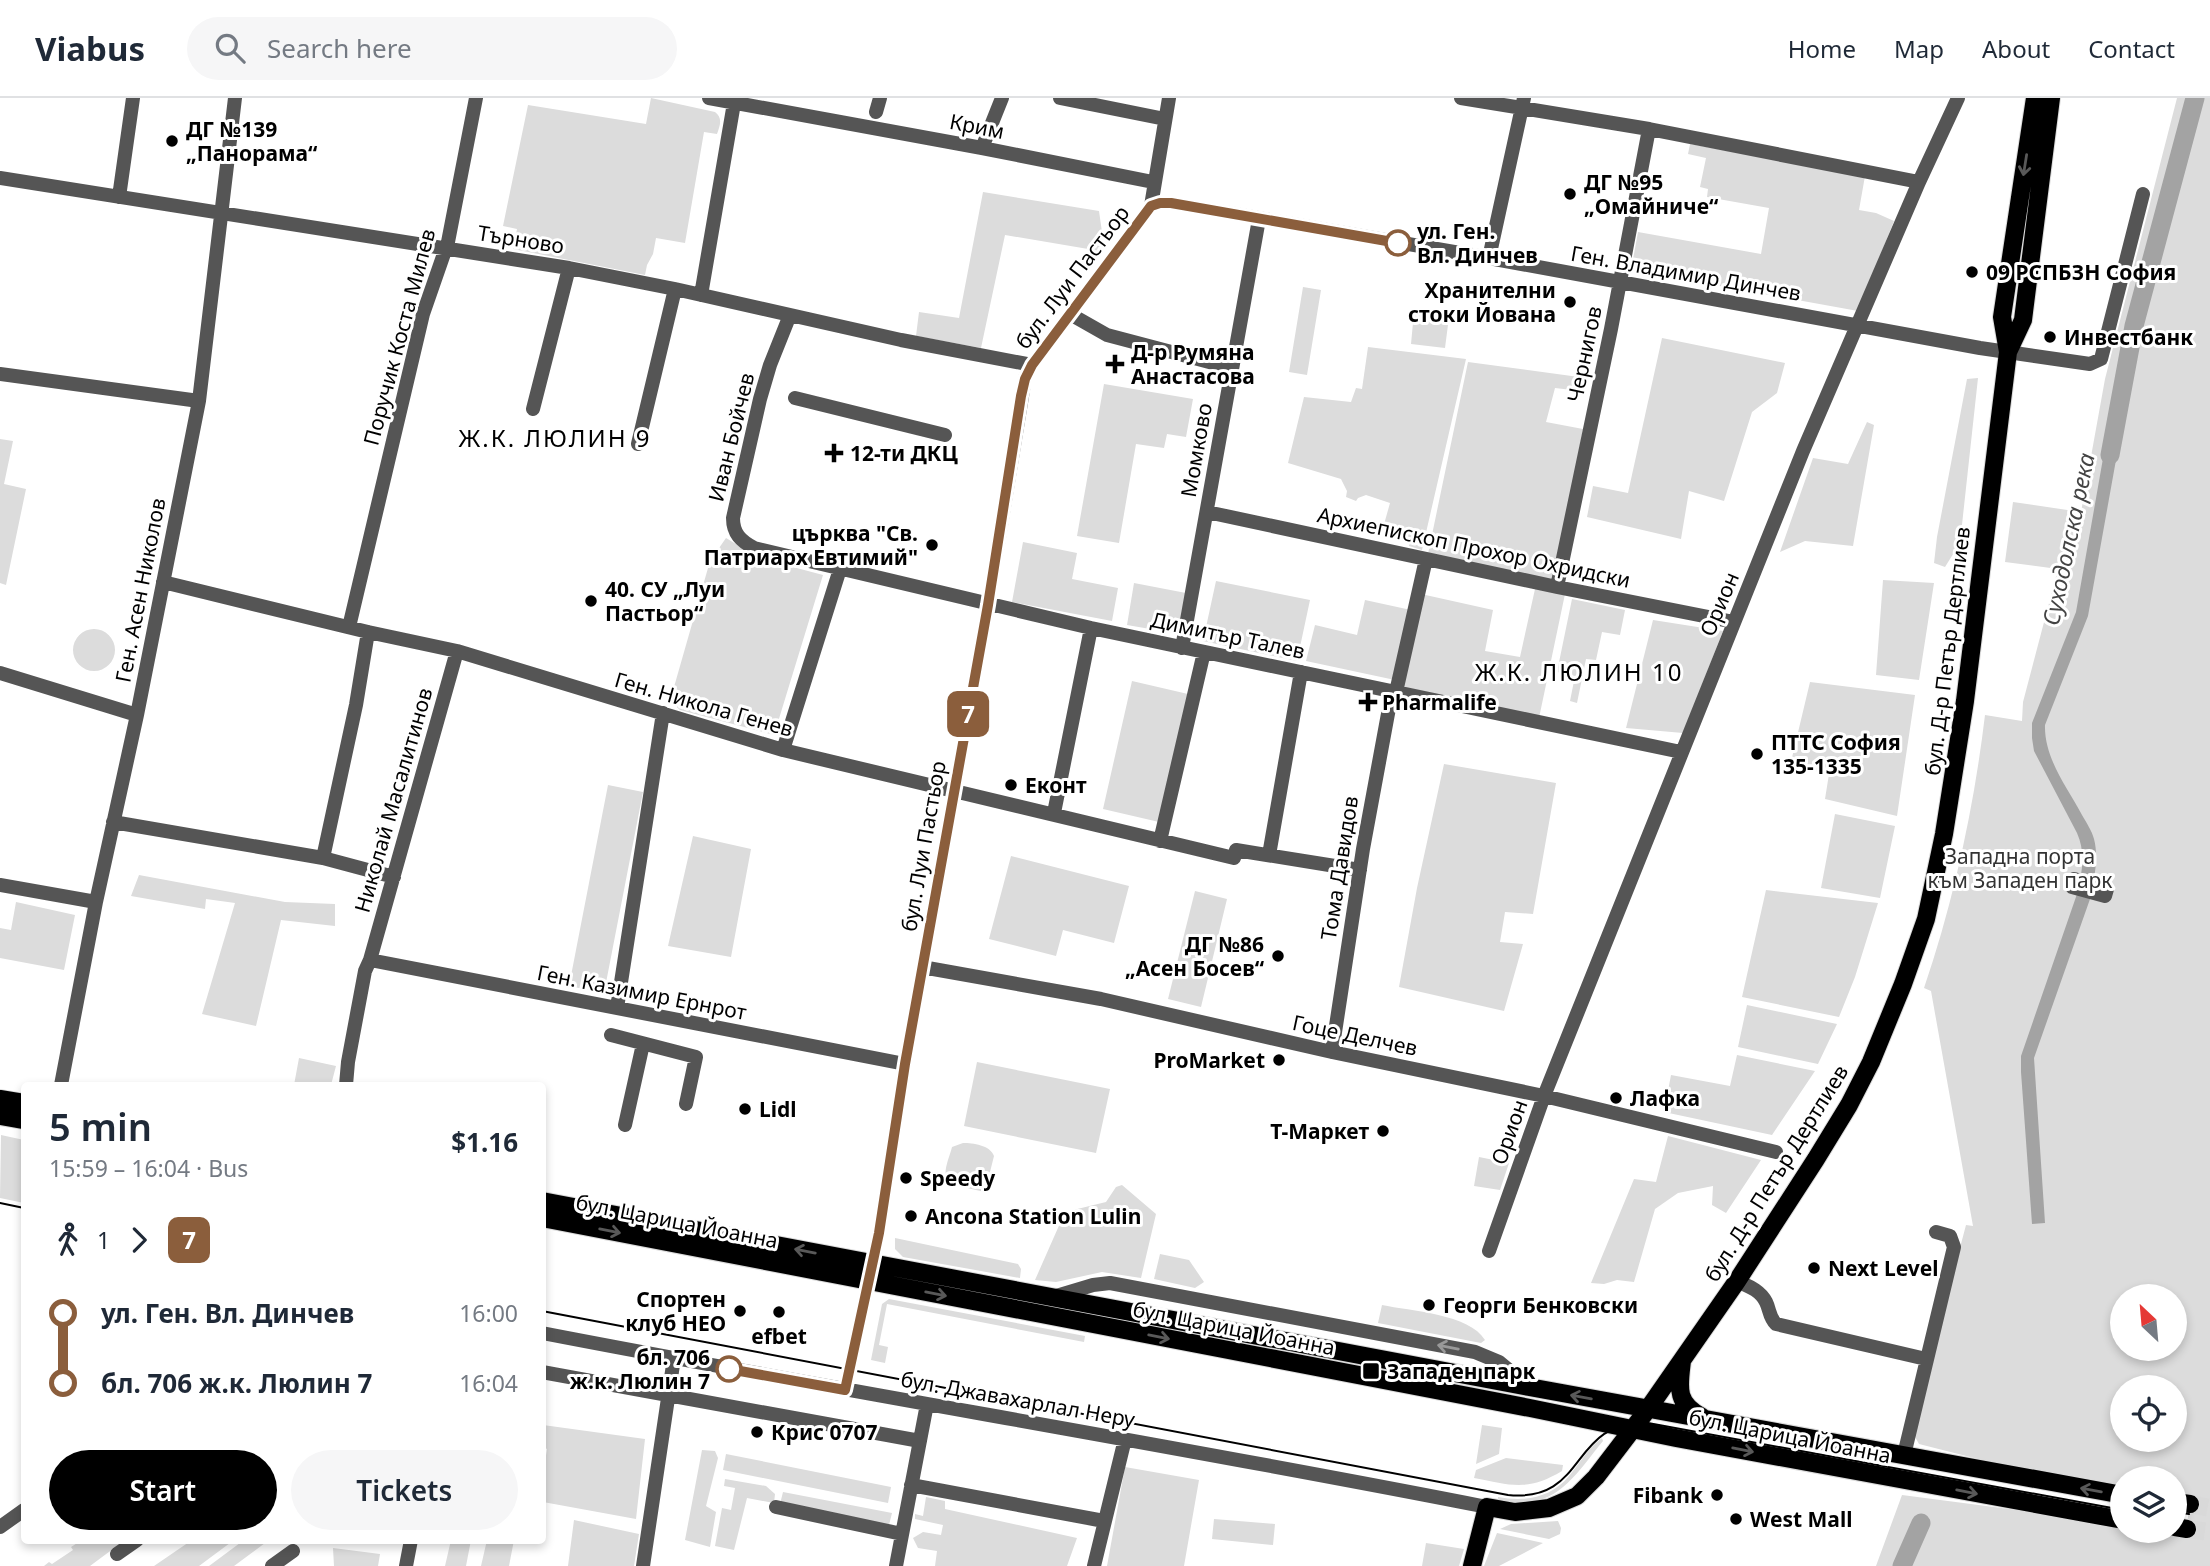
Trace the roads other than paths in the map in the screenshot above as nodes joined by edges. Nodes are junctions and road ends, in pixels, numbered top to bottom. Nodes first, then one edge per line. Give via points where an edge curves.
1 (133, 98) edge
2 (235, 98) edge
3 (476, 98) edge
4 (709, 98) edge
5 (1002, 98) edge
6 (1060, 98) edge
7 (1169, 98) edge
8 (1461, 98) edge
9 (1958, 98) edge
10 (2035, 98) edge
11 (2050, 98) edge
12 (752, 102) edge
13 (734, 103) junction
14 (1523, 103) edge
15 (1165, 120) junction
16 (1649, 129) junction
17 (982, 148) junction
18 (0, 178) edge
19 (1919, 182) junction
20 (1153, 183) junction
21 (2143, 194) dead end
22 (119, 197) junction
23 (1151, 206) junction
24 (221, 213) junction
25 (1259, 219) junction
26 (446, 249) junction
27 (1489, 258) junction
28 (569, 268) junction
29 (1620, 282) junction
30 (675, 289) junction
31 (701, 295) junction
32 (1070, 314) junction
33 (790, 315) junction
34 (1857, 326) junction
35 (2008, 352) junction
36 (1032, 365) junction
37 (1233, 368) junction
38 (0, 374) edge
39 (795, 398) dead end
40 (199, 401) junction
41 (533, 409) dead end
42 (945, 435) dead end
43 (638, 444) dead end
44 (1207, 512) junction
45 (768, 553) joint
46 (1426, 559) junction
47 (840, 569) junction
48 (163, 582) junction
49 (1557, 587) junction
50 (988, 605) junction
51 (1734, 622) junction
52 (349, 626) junction
53 (1091, 628) junction
54 (368, 632) junction
55 (1182, 648) junction
56 (457, 651) junction
57 (1204, 652) junction
58 (0, 673) edge
59 (1301, 673) junction
60 (1394, 692) junction
61 (663, 713) junction
62 (137, 715) junction
63 (783, 750) junction
64 (1681, 752) junction
65 (955, 790) junction
66 (1054, 813) junction
67 (113, 821) junction
68 (1160, 841) junction
69 (1269, 855) junction
70 (323, 858) junction
71 (1360, 870) junction
72 (394, 877) junction
73 (0, 885) edge
74 (96, 902) junction
75 (370, 960) junction
76 (922, 967) junction
77 (617, 1008) junction
78 (611, 1035) dead end
79 (643, 1044) junction
80 (1332, 1052) junction
81 (905, 1064) junction
82 (62, 1082) edge
83 (346, 1082) edge
84 (1544, 1096) junction
85 (0, 1099) edge
86 (21, 1102) edge
87 (686, 1104) dead end
88 (0, 1116) edge
89 (21, 1120) edge
90 (625, 1125) dead end
91 (1776, 1152) dead end
92 (546, 1202) edge
93 (546, 1220) edge
94 (1936, 1231) dead end
95 (1489, 1251) dead end
96 (871, 1272) junction
97 (1737, 1280) junction
98 (1052, 1297) junction
99 (546, 1334) edge
100 (1682, 1357) junction
101 (674, 1358) junction
102 (1926, 1359) junction
103 (546, 1373) edge
104 (1529, 1387) junction
105 (845, 1390) junction
106 (667, 1395) junction
107 (927, 1404) junction
108 (1648, 1409) junction
109 (1705, 1419) junction
110 (1632, 1429) junction
111 (1125, 1439) junction
112 (920, 1441) junction
113 (1905, 1455) junction
114 (911, 1485) junction
115 (2110, 1493) edge
116 (776, 1507) dead end
117 (1487, 1507) junction
118 (21, 1512) edge
119 (2110, 1518) edge
120 (1104, 1521) junction
121 (0, 1527) edge
122 (902, 1534) junction
123 (131, 1544) edge
124 (410, 1544) edge
125 (293, 1551) dead end
126 (117, 1554) dead end
127 (272, 1566) edge
128 (406, 1566) edge
129 (643, 1566) edge
130 (895, 1566) edge
131 (1094, 1566) edge
132 (1472, 1566) edge

1 - 22 street
2 - 24 street, Ген. Асен Николов
3 - 26 street, Поручик Коста Милев
4 - 13 street, Крим
5 - 17 street
6 - 15 street
7 - 15 street, бул. Луи Пастьор
8 - 14 street
9 - 19 street, Орион
10 -> 35 main road, бул. Д-р Петър Дертлиев via 2002,317
11 - 35 main road, бул. Д-р Петър Дертлиев via 2023,320
12 - 13 street, Крим
12 - 17 street, Крим
13 - 31 street
14 - 16 street
14 - 27 street
15 - 20 street, бул. Луи Пастьор
16 - 19 street
16 - 29 street, Чернигов
17 - 20 street, Крим
18 - 22 street, Търново
19 - 34 street, Орион
20 - 23 street, бул. Луи Пастьор
21 - 35 street, Ген. Владимир Динчев via 2101,359 2090,365
22 - 24 street, Търново
23 - 25 street, Ген. Владимир Динчев via 1171,203
23 - 32 street, бул. Луи Пастьор
24 - 26 street, Търново
24 - 40 street, Ген. Асен Николов
25 - 27 street, Ген. Владимир Динчев
25 - 37 street, Момково
26 - 28 street, Търново
26 - 52 street, Поручик Коста Милев via 423,314
27 - 29 street, Ген. Владимир Динчев
28 - 30 street, Търново
28 - 41 street
29 - 34 street, Ген. Владимир Динчев
29 - 49 street, Чернигов
30 - 31 street, Търново
30 - 43 street
31 - 33 street, Търново
32 - 36 street, бул. Луи Пастьор
32 - 37 street via 1107,335
33 - 36 street, Търново
33 - 45 street, Иван Бойчев via 760,399 733,518 738,538
34 - 35 street, Ген. Владимир Динчев
34 - 51 street, Орион
35 - 97 main road, бул. Д-р Петър Дертлиев via 1965,701 1926,919 1883,1035 1849,1105
36 - 50 street, бул. Луи Пастьор via 1021,396
37 - 44 street, Момково
38 - 40 street
39 - 42 street
40 - 48 street, Ген. Асен Николов
44 - 46 street, Архиепископ Прохор Охридски
44 - 55 street, Момково
45 - 47 street, Димитър Талев
46 - 49 street, Архиепископ Прохор Охридски
46 - 60 street, Тома Давидов
47 - 50 street, Димитър Талев
47 - 63 street
48 - 52 street, Ген. Никола Генев
48 - 62 street, Ген. Асен Николов
49 - 51 street, Архиепископ Прохор Охридски
50 - 53 street, Димитър Талев
50 - 65 street, бул. Луи Пастьор
51 - 64 street, Орион
52 - 54 street, Ген. Никола Генев
53 - 55 street, Димитър Талев
53 - 66 street
54 - 56 street, Ген. Никола Генев
54 - 70 street
55 - 57 street, Димитър Талев
56 - 61 street, Ген. Никола Генев
56 - 72 street, Николай Масалитинов
57 - 59 street, Димитър Талев
57 - 68 street
58 - 62 street
59 - 60 street, Димитър Талев
59 - 69 street
60 - 64 street, Димитър Талев
60 - 71 street, Тома Давидов
61 - 63 street, Ген. Никола Генев
61 - 77 street
62 - 67 street, Ген. Асен Николов
63 - 65 street, Ген. Никола Генев
64 - 84 street, Орион
65 - 66 street, Ген. Никола Генев
65 - 76 street, бул. Луи Пастьор
66 - 68 street, Ген. Никола Генев
67 - 70 street
67 - 74 street, Ген. Асен Николов
68 - 69 street, Ген. Никола Генев
69 - 71 street, Ген. Никола Генев
70 - 72 street
71 - 80 street, Тома Давидов
72 - 75 street, Николай Масалитинов
73 - 74 street
74 - 82 street, Ген. Асен Николов
75 - 77 street, Ген. Казимир Ернрот
75 - 83 street, Николай Масалитинов
76 - 80 street, Гоце Делчев via 1101,999
76 - 81 street, бул. Луи Пастьор
77 - 81 street, Ген. Казимир Ернрот
78 - 79 street
79 - 87 street via 696,1057
79 - 90 street
80 - 84 street, Гоце Делчев
81 - 96 street, бул. Луи Пастьор
84 - 91 street, Гоце Делчев
84 - 95 street, Орион
85 - 86 main road
88 - 89 main road
96 -> 92 main road, бул. Царица Йоанна
93 -> 96 main road, бул. Царица Йоанна
94 - 102 street via 1950,1236 1954,1247
96 - 98 main road, бул. Царица Йоанна
96 - 105 street, бул. Луи Пастьор
96 -> 110 main road, бул. Царица Йоанна
97 - 100 main road, бул. Д-р Петър Дертлиев
97 - 102 street via 1761,1294 1776,1324
98 - 104 main road, бул. Царица Йоанна
104 -> 98 street via 1499,1362 1475,1352 1121,1285 1093,1285
99 - 101 street, бул. Джавахарлал Неру
100 - 108 main road, бул. Д-р Петър Дертлиев
100 - 109 main road via 1682,1398
101 - 105 street, бул. Джавахарлал Неру
101 - 106 street
102 - 113 street
103 - 106 street
108 -> 104 main road, бул. Царица Йоанна
105 - 107 street, бул. Джавахарлал Неру
106 - 112 street
106 - 129 street
107 - 111 street, бул. Джавахарлал Неру
107 - 112 street
108 - 109 main road, бул. Царица Йоанна
108 - 110 main road, бул. Д-р Петър Дертлиев
109 - 113 main road, бул. Царица Йоанна
110 - 117 main road, бул. Д-р Петър Дертлиев via 1587,1487 1563,1504 1515,1512
110 -> 119 main road, бул. Царица Йоанна
111 - 117 street, бул. Джавахарлал Неру
111 - 120 street
112 - 114 street
115 -> 113 main road, бул. Царица Йоанна
114 - 120 street
114 - 122 street
116 - 122 street
117 - 132 main road
118 - 121 street
120 - 131 street
122 - 130 street
123 - 126 street
124 - 128 street
125 - 127 street

